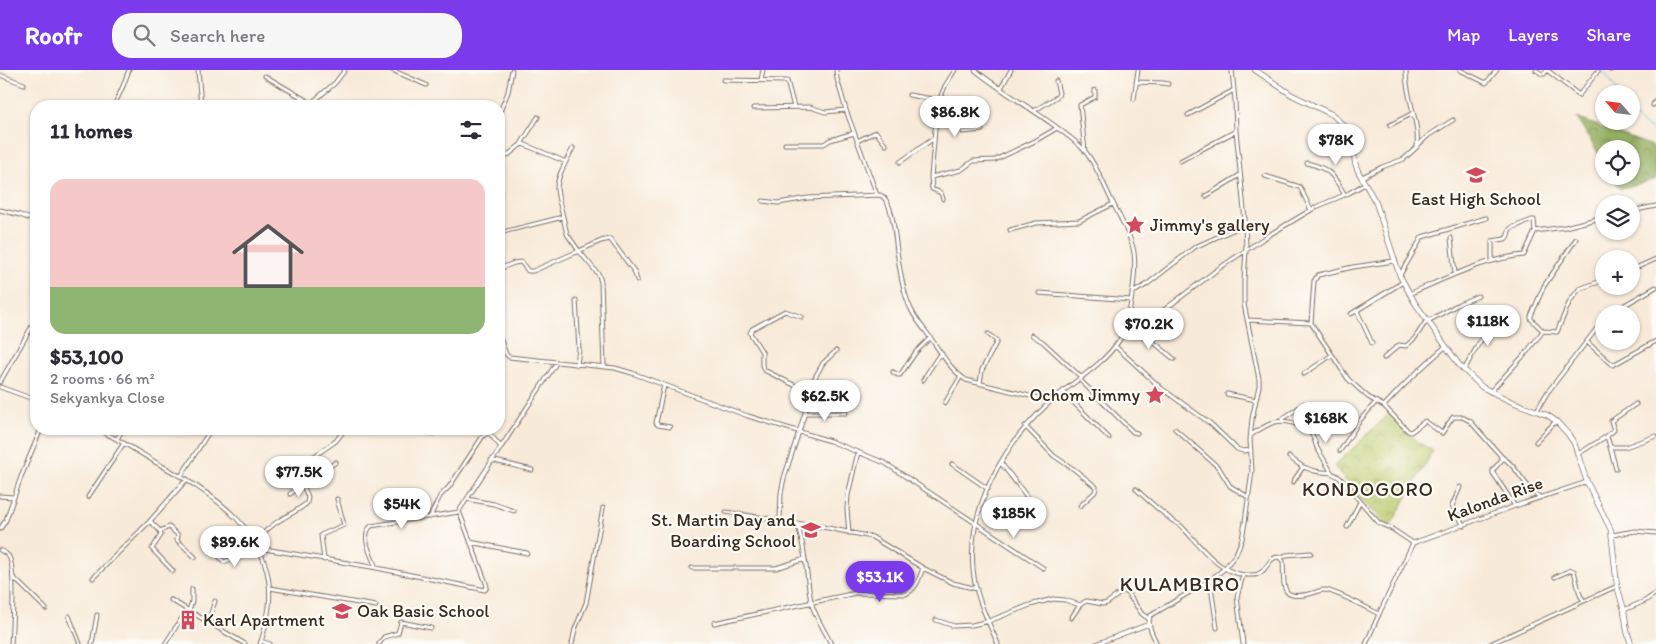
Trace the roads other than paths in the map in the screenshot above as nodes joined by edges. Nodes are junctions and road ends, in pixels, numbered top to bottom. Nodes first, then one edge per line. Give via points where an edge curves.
1 (129, 70) edge
2 (198, 70) edge
3 (345, 70) edge
4 (392, 70) edge
5 (512, 70) edge
6 (763, 70) edge
7 (836, 70) edge
8 (955, 70) edge
9 (975, 70) edge
10 (1011, 70) edge
11 (1138, 70) edge
12 (1232, 70) edge
13 (1255, 70) edge
14 (1406, 70) edge
15 (1460, 70) edge
16 (1497, 70) edge
17 (1536, 70) edge
18 (1547, 70) edge
19 (1598, 71) edge
20 (0, 75) edge
21 (265, 76) dead end
22 (723, 80) dead end
23 (761, 80) junction
24 (1056, 81) dead end
25 (1136, 82) junction
26 (24, 84) dead end
27 (1168, 84) dead end
28 (426, 85) dead end
29 (1001, 88) junction
30 (1095, 90) dead end
31 (1234, 90) junction
32 (909, 95) dead end
33 (1134, 99) dead end
34 (117, 100) edge
35 (200, 100) edge
36 (301, 100) edge
37 (315, 100) edge
38 (505, 100) edge
39 (938, 100) junction
40 (1656, 100) edge
41 (1653, 105) dead end
42 (794, 107) junction
43 (753, 108) dead end
44 (846, 110) junction
45 (1034, 111) junction
46 (1413, 113) junction
47 (1188, 115) dead end
48 (538, 117) dead end
49 (936, 117) junction
50 (1454, 120) dead end
51 (1390, 125) dead end
52 (1057, 128) junction
53 (982, 130) dead end
54 (1236, 131) junction
55 (854, 133) junction
56 (934, 139) junction
57 (857, 141) junction
58 (522, 144) junction
59 (785, 144) dead end
60 (886, 145) dead end
61 (1417, 146) junction
62 (573, 148) dead end
63 (1085, 151) junction
64 (505, 154) edge
65 (1180, 161) dead end
66 (566, 162) junction
67 (900, 162) dead end
68 (1307, 164) dead end
69 (1240, 175) junction
70 (1265, 176) dead end
71 (931, 177) junction
72 (1362, 177) junction
73 (1365, 184) junction
74 (877, 195) junction
75 (1345, 195) junction
76 (1206, 196) dead end
77 (943, 199) dead end
78 (763, 201) dead end
79 (1113, 204) junction
80 (1656, 206) edge
81 (1640, 209) edge
82 (0, 210) edge
83 (1311, 210) junction
84 (563, 217) junction
85 (1486, 218) dead end
86 (30, 219) edge
87 (1595, 219) edge
88 (1246, 224) junction
89 (1010, 230) dead end
90 (1535, 230) junction
91 (505, 232) edge
92 (1451, 238) dead end
93 (1576, 238) dead end
94 (1246, 250) junction
95 (579, 252) junction
96 (1656, 259) edge
97 (1394, 261) junction
98 (1492, 261) junction
99 (1640, 266) edge
100 (505, 267) edge
101 (1455, 274) junction
102 (1400, 276) junction
103 (637, 280) dead end
104 (1403, 282) junction
105 (1595, 283) edge
106 (1656, 287) edge
107 (1039, 293) dead end
108 (1132, 294) junction
109 (1409, 294) junction
110 (1478, 296) dead end
111 (576, 300) dead end
112 (1131, 300) junction
113 (1625, 305) edge
114 (1357, 311) junction
115 (1351, 314) dead end
116 (1500, 316) dead end
117 (802, 317) dead end
118 (1247, 320) junction
119 (1428, 320) junction
120 (1311, 323) junction
121 (30, 330) edge
122 (1132, 330) junction
123 (1595, 330) edge
124 (1543, 331) junction
125 (1124, 332) junction
126 (988, 334) dead end
127 (1032, 335) dead end
128 (930, 338) junction
129 (1656, 341) edge
130 (1587, 342) junction
131 (1372, 343) dead end
132 (1115, 346) junction
133 (1445, 347) junction
134 (505, 351) edge
135 (836, 351) dead end
136 (942, 354) junction
137 (1332, 355) junction
138 (1384, 358) dead end
139 (1174, 359) dead end
140 (556, 362) junction
141 (577, 365) junction
142 (604, 367) junction
143 (1463, 370) junction
144 (893, 372) dead end
145 (1304, 374) dead end
146 (961, 376) junction
147 (1081, 379) junction
148 (923, 380) dead end
149 (0, 382) edge
150 (980, 383) junction
151 (664, 385) junction
152 (0, 387) edge
153 (1063, 392) junction
154 (1490, 392) junction
155 (810, 393) junction
156 (1227, 394) dead end
157 (30, 398) edge
158 (1256, 400) junction
159 (1051, 401) junction
160 (1376, 402) junction
161 (945, 403) dead end
162 (1304, 404) dead end
163 (1636, 404) dead end
164 (1384, 406) junction
165 (1537, 410) junction
166 (805, 413) junction
167 (846, 413) dead end
168 (1282, 420) junction
169 (1556, 421) junction
170 (1025, 426) junction
171 (670, 427) dead end
172 (1175, 429) dead end
173 (799, 431) junction
174 (1137, 433) dead end
175 (39, 435) edge
176 (109, 435) edge
177 (119, 435) edge
178 (207, 435) edge
179 (340, 435) edge
180 (484, 435) edge
181 (491, 435) edge
182 (1251, 436) junction
183 (1607, 436) junction
184 (1656, 436) edge
185 (1109, 438) dead end
186 (117, 439) junction
187 (1536, 442) dead end
188 (124, 443) junction
189 (500, 446) junction
190 (1610, 447) junction
191 (1251, 450) junction
192 (1340, 451) dead end
193 (858, 452) junction
194 (1578, 454) junction
195 (312, 457) dead end
196 (1289, 457) dead end
197 (1502, 458) junction
198 (491, 460) junction
199 (336, 462) dead end
200 (1001, 463) junction
201 (952, 464) dead end
202 (1303, 467) junction
203 (1616, 469) dead end
204 (532, 470) dead end
205 (1332, 472) junction
206 (181, 476) junction
207 (186, 479) junction
208 (1293, 482) dead end
209 (1588, 482) junction
210 (303, 486) junction
211 (1460, 487) dead end
212 (988, 488) junction
213 (1136, 489) dead end
214 (290, 494) dead end
215 (0, 496) edge
216 (1248, 496) junction
217 (13, 497) junction
218 (88, 497) dead end
219 (1540, 497) junction
220 (337, 499) dead end
221 (467, 500) junction
222 (1360, 502) junction
223 (1023, 504) dead end
224 (1080, 506) dead end
225 (1515, 506) junction
226 (603, 508) dead end
227 (514, 511) dead end
228 (459, 512) junction
229 (726, 512) dead end
230 (430, 517) junction
231 (780, 520) junction
232 (150, 521) junction
233 (797, 523) junction
234 (976, 524) junction
235 (1464, 526) junction
236 (1346, 527) dead end
237 (0, 529) edge
238 (160, 531) junction
239 (849, 532) junction
240 (1656, 533) edge
241 (1612, 535) junction
242 (255, 541) junction
243 (470, 542) junction
244 (1413, 544) junction
245 (259, 548) junction
246 (0, 551) edge
247 (527, 553) dead end
248 (1311, 553) dead end
249 (218, 555) dead end
250 (195, 557) dead end
251 (1280, 558) junction
252 (324, 560) junction
253 (805, 560) junction
254 (377, 568) junction
255 (692, 568) dead end
256 (923, 568) junction
257 (1043, 568) dead end
258 (1224, 569) junction
259 (173, 571) dead end
260 (1243, 575) junction
261 (1555, 577) dead end
262 (12, 578) junction
263 (93, 578) dead end
264 (1210, 580) junction
265 (1617, 586) junction
266 (270, 588) junction
267 (192, 589) dead end
268 (976, 589) junction
269 (1656, 593) edge
270 (171, 600) dead end
271 (215, 601) dead end
272 (1584, 601) junction
273 (811, 602) junction
274 (1080, 605) junction
275 (376, 606) dead end
276 (46, 609) dead end
277 (1624, 610) junction
278 (188, 611) junction
279 (1379, 614) junction
280 (97, 615) dead end
281 (69, 616) dead end
282 (1071, 618) dead end
283 (936, 620) dead end
284 (1149, 620) junction
285 (989, 621) junction
286 (208, 622) junction
287 (714, 623) dead end
288 (1150, 624) junction
289 (431, 628) dead end
290 (1217, 628) dead end
291 (261, 642) edge
292 (1499, 642) edge
293 (12, 644) edge
294 (80, 644) edge
295 (92, 644) edge
296 (165, 644) edge
297 (245, 644) edge
298 (270, 644) edge
299 (379, 644) edge
300 (572, 644) edge
301 (831, 644) edge
302 (998, 644) edge
303 (1096, 644) edge
304 (1158, 644) edge
305 (1243, 644) edge
306 (1366, 644) edge
307 (1490, 644) edge
308 (1631, 644) edge

1 - 34 street
2 - 35 street
3 - 37 street
4 - 28 street
5 - 38 street
6 - 23 street
7 - 44 street
8 - 39 street
9 - 29 street
10 - 29 street
11 - 25 street
12 - 31 street
13 - 72 street via 1342,123 1351,136 1355,163
14 - 46 street
15 - 16 street via 1486,83
17 - 18 street via 1544,74
18 - 19 street via 1579,95
20 - 26 street
21 - 36 street
22 - 23 street
23 - 42 street via 788,82
24 - 45 street via 1058,96
25 - 27 street
25 - 33 street
29 - 45 street
30 - 63 street via 1095,97 1080,105
31 - 47 street
31 - 54 street
32 - 39 street
39 - 49 street
40 - 41 street
42 - 43 street
42 - 44 street via 810,107 824,112
44 - 55 street
45 - 52 street
46 - 51 street
46 - 61 street
48 - 58 street
49 - 53 street via 958,117 963,132
49 - 56 street
50 - 61 street
52 - 63 street
52 - 71 street via 995,160 973,161 961,170
54 - 65 street
54 - 69 street
55 - 57 street
55 - 59 street via 824,144
56 - 67 street
56 - 71 street
57 - 60 street via 876,132
57 - 74 street
58 - 64 street
58 - 66 street
61 - 72 street via 1404,158
62 - 66 street
63 - 79 street
66 - 84 street via 557,190
68 - 75 street via 1330,173
69 - 76 street
69 - 88 street
70 - 83 street via 1300,187
71 - 77 street via 932,189 941,193
72 - 73 street
73 - 75 street
73 - 97 street via 1376,203
74 - 78 street via 808,198 778,203
74 - 128 street via 885,198 892,215 910,307
75 - 83 street
79 - 89 street via 1078,221 1036,223
79 - 108 street via 1133,248
80 - 81 street
82 - 86 street
83 - 94 street
84 - 91 street
84 - 95 street via 567,234
85 - 102 street via 1422,237
87 - 90 street
88 - 94 street
88 - 108 street via 1195,247
90 - 98 street via 1524,255
90 - 98 street via 1532,220 1510,229 1505,239 1492,241
92 - 101 street
93 - 124 street via 1544,286 1531,316
94 - 118 street via 1243,291
94 - 122 street
95 - 100 street via 530,271 521,262
95 - 103 street via 610,239
95 - 142 street via 601,282
96 - 99 street
97 - 102 street
97 - 120 street via 1316,276
98 - 101 street
101 - 109 street
102 - 104 street
104 - 109 street
104 - 114 street
105 - 124 street via 1579,289 1570,301 1558,332
106 - 113 street
107 - 112 street
108 - 112 street
109 - 119 street
110 - 119 street
111 - 141 street
112 - 125 street
114 - 115 street
114 - 131 street
116 - 143 street
117 - 155 street via 785,311 750,333 762,352 764,370
118 - 120 street
118 - 158 street via 1259,378
119 - 133 street
119 - 138 street via 1411,342 1406,346 1399,345
120 - 137 street
121 - 149 street
122 - 125 street
122 - 139 street
123 - 130 street
124 - 154 street
125 - 132 street
126 - 150 street via 997,340 982,370
127 - 147 street
128 - 136 street
128 - 144 street via 900,375
129 - 130 street via 1616,365
130 - 165 street
132 - 147 street
132 - 191 street via 1238,449
133 - 143 street
133 - 164 street
134 - 140 street via 509,357
135 - 155 street via 820,368
136 - 146 street
136 - 148 street
137 - 145 street
137 - 160 street via 1348,379
140 - 141 street
140 - 189 street
141 - 142 street
142 - 151 street
143 - 154 street
146 - 150 street
146 - 161 street
147 - 153 street
147 - 174 street
150 - 159 street
151 - 171 street via 656,423
151 - 173 street
152 - 157 street
153 - 159 street
153 - 185 street
154 - 165 street
155 - 166 street
156 - 158 street
158 - 182 street
159 - 170 street
160 - 164 street
160 - 192 street
162 - 168 street
163 - 183 street via 1611,421 1614,430
164 - 197 street via 1410,432 1424,421 1442,433 1453,417 1465,418
165 - 169 street
166 - 167 street
166 - 173 street
168 - 182 street via 1264,426
168 - 205 street via 1310,431
169 - 187 street
169 - 194 street via 1568,434
170 - 200 street
170 - 224 street via 1054,456 1096,487
172 - 216 street via 1219,468 1230,486
173 - 193 street
173 - 231 street via 784,478
175 - 217 street
176 - 186 street
177 - 186 street
178 - 206 street
179 - 195 street
180 - 230 street via 440,496
181 - 189 street
182 - 191 street
183 - 190 street
183 - 194 street
184 - 190 street via 1625,447
186 - 188 street
188 - 206 street
188 - 218 street
189 - 198 street
190 - 203 street
191 - 216 street
193 - 234 street via 885,462
193 - 239 street via 848,495
194 - 209 street
196 - 202 street
197 - 219 street
197 - 225 street via 1493,473
198 - 204 street
198 - 221 street
199 - 210 street
200 - 212 street
200 - 223 street via 1028,498
201 - 212 street
202 - 205 street via 1316,472
202 - 208 street
205 - 222 street
206 - 207 street
207 - 232 street
207 - 242 street via 219,502
209 - 219 street, Kalonda Rise
209 - 241 street
210 - 214 street
210 - 242 street via 307,503 268,528
211 - 235 street via 1452,506
212 - 234 street
213 - 258 street
215 - 217 street
216 - 258 street via 1241,544
217 - 237 street
219 - 225 street, Kalonda Rise
220 - 252 street via 344,525 322,535
221 - 227 street
221 - 228 street
222 - 236 street
222 - 244 street via 1382,526
225 - 235 street, Kalonda Rise
226 - 300 street via 586,603
228 - 230 street
228 - 243 street
229 - 231 street
230 - 254 street via 368,528 366,539
231 - 233 street
232 - 238 street
232 - 263 street
233 - 239 street
233 - 253 street
234 - 257 street
234 - 268 street via 973,556
235 - 244 street, Kalonda Rise
238 - 250 street via 169,527 178,535 176,540
238 - 259 street via 161,535 152,549
239 - 256 street via 875,538
240 - 241 street via 1635,531
241 - 265 street
242 - 245 street
243 - 247 street
243 - 254 street via 486,583 485,590
244 - 279 street
245 - 249 street via 224,562
245 - 252 street
245 - 266 street
246 - 262 street via 11,560
248 - 251 street
251 - 260 street via 1272,559 1260,574
251 - 279 street via 1283,561 1284,587 1290,595 1326,590
252 - 254 street
253 - 255 street via 776,568
253 - 273 street
256 - 268 street via 953,583
256 - 273 street via 917,584 906,594 856,593
258 - 260 street
258 - 264 street
260 - 305 street via 1237,598
261 - 272 street via 1574,571
262 - 276 street
262 - 293 street
264 - 284 street via 1152,614
264 - 290 street
265 - 272 street
265 - 277 street
266 - 275 street
266 - 291 street
267 - 278 street
268 - 285 street
269 - 277 street
270 - 278 street
271 - 286 street
272 - 292 street
273 - 287 street
273 - 301 street
274 - 282 street
274 - 284 street via 1086,601 1107,603 1126,591
274 - 285 street via 1048,599
277 - 308 street
278 - 286 street
278 - 296 street
279 - 306 street
280 - 295 street
281 - 294 street
283 - 285 street via 954,626
284 - 288 street
285 - 302 street
286 - 297 street
288 - 303 street
288 - 304 street
289 - 299 street via 401,622 398,633 384,637
291 - 298 street
292 - 307 street

